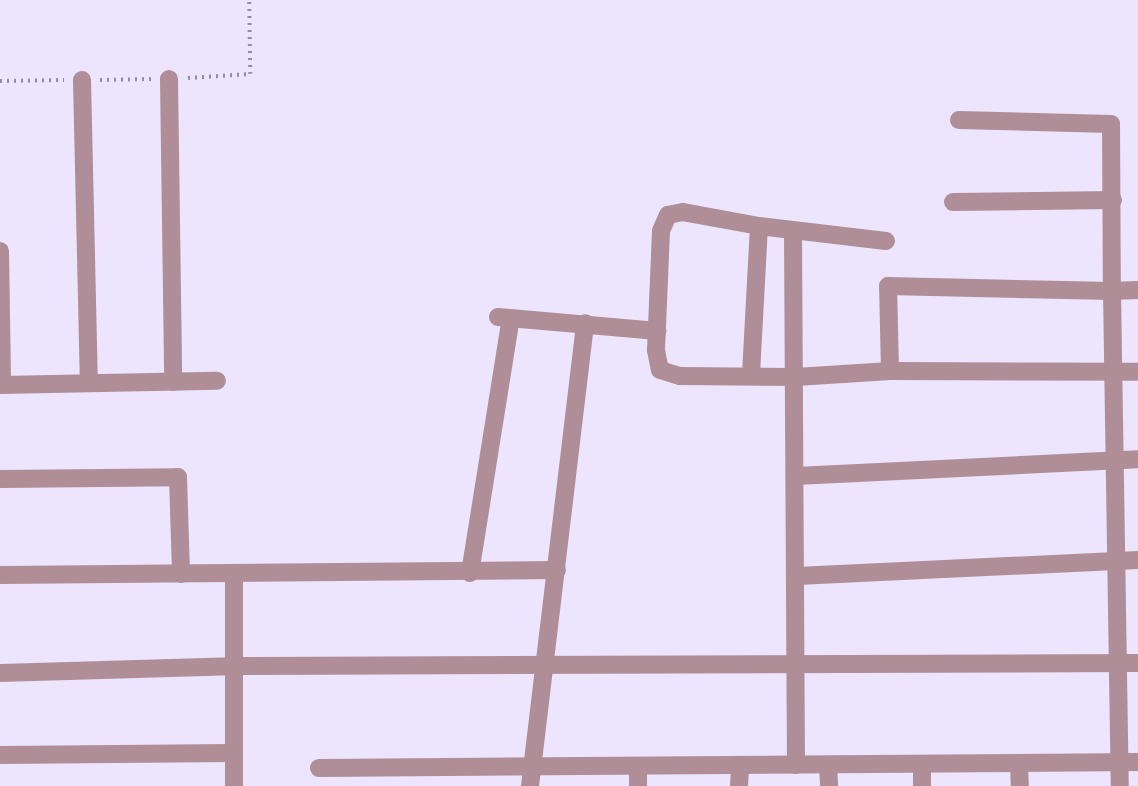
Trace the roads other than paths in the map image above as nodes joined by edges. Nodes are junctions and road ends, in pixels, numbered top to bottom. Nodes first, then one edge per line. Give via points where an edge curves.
1 (169, 79) road end
2 (82, 80) road end
3 (959, 120) dead end
4 (1113, 200) junction
5 (953, 202) dead end
6 (760, 226) junction
7 (793, 231) junction
8 (886, 241) dead end
9 (0, 251) edge
10 (1138, 290) edge
11 (1112, 291) junction
12 (585, 323) junction
13 (657, 331) junction
14 (890, 371) junction
15 (1138, 372) edge
16 (1112, 373) junction
17 (751, 374) junction
18 (796, 377) junction
19 (217, 381) dead end
20 (173, 382) junction
21 (89, 383) junction
22 (1, 385) edge
23 (1113, 458) junction
24 (1138, 459) edge
25 (796, 477) junction
26 (0, 479) edge
27 (1138, 560) edge
28 (1114, 561) junction
29 (557, 570) junction
30 (470, 573) junction
31 (181, 574) junction
32 (0, 575) edge
33 (234, 575) junction
34 (797, 576) junction
35 (1138, 663) edge
36 (1118, 664) junction
37 (546, 665) junction
38 (797, 665) junction
39 (232, 666) junction
40 (0, 673) edge
41 (233, 753) junction
42 (0, 755) edge
43 (1129, 762) edge
44 (1019, 763) junction
45 (922, 764) junction
46 (740, 765) junction
47 (796, 765) junction
48 (828, 765) junction
49 (638, 766) junction
50 (530, 767) junction
51 (319, 768) dead end
52 (349, 777) edge
53 (234, 786) edge
54 (530, 786) edge
55 (638, 786) edge
56 (739, 786) edge
57 (829, 786) edge
58 (922, 786) edge
59 (1020, 786) edge
60 (1120, 786) edge

1 - 20 street
2 - 21 street
3 - 4 street via 1111,124
4 - 5 street
4 - 11 street
6 - 7 street
6 - 13 street via 683,212 668,215 661,231
6 - 17 street
7 - 8 street
7 - 18 street
9 - 22 street
10 - 11 street
11 - 14 street via 888,286
11 - 16 street
12 - 13 street
12 - 29 street
12 - 30 street via 504,318
13 - 17 street via 660,370 680,376
14 - 16 street
14 - 18 street
15 - 16 street
16 - 23 street
17 - 18 street
18 - 25 street
19 - 20 street
20 - 21 street
21 - 22 street
23 - 24 street
23 - 25 street
23 - 28 street
25 - 34 street
26 - 31 street via 178,477
27 - 28 street
28 - 34 street
28 - 36 street
29 - 30 street
29 - 37 street
30 - 33 street
31 - 32 street
31 - 33 street
33 - 39 street
34 - 38 street
35 - 36 street
36 - 38 street
36 - 43 street
37 - 38 street
37 - 39 street
37 - 50 street
38 - 47 street
39 - 40 street
39 - 41 street
41 - 42 street
41 - 53 street
43 - 44 street
43 - 60 street
44 - 45 street
44 - 59 street
45 - 48 street
45 - 58 street
46 - 47 street
46 - 49 street
46 - 56 street
47 - 48 street
48 - 57 street
49 - 50 street
49 - 55 street
50 - 52 street
50 - 54 street
51 - 52 street

